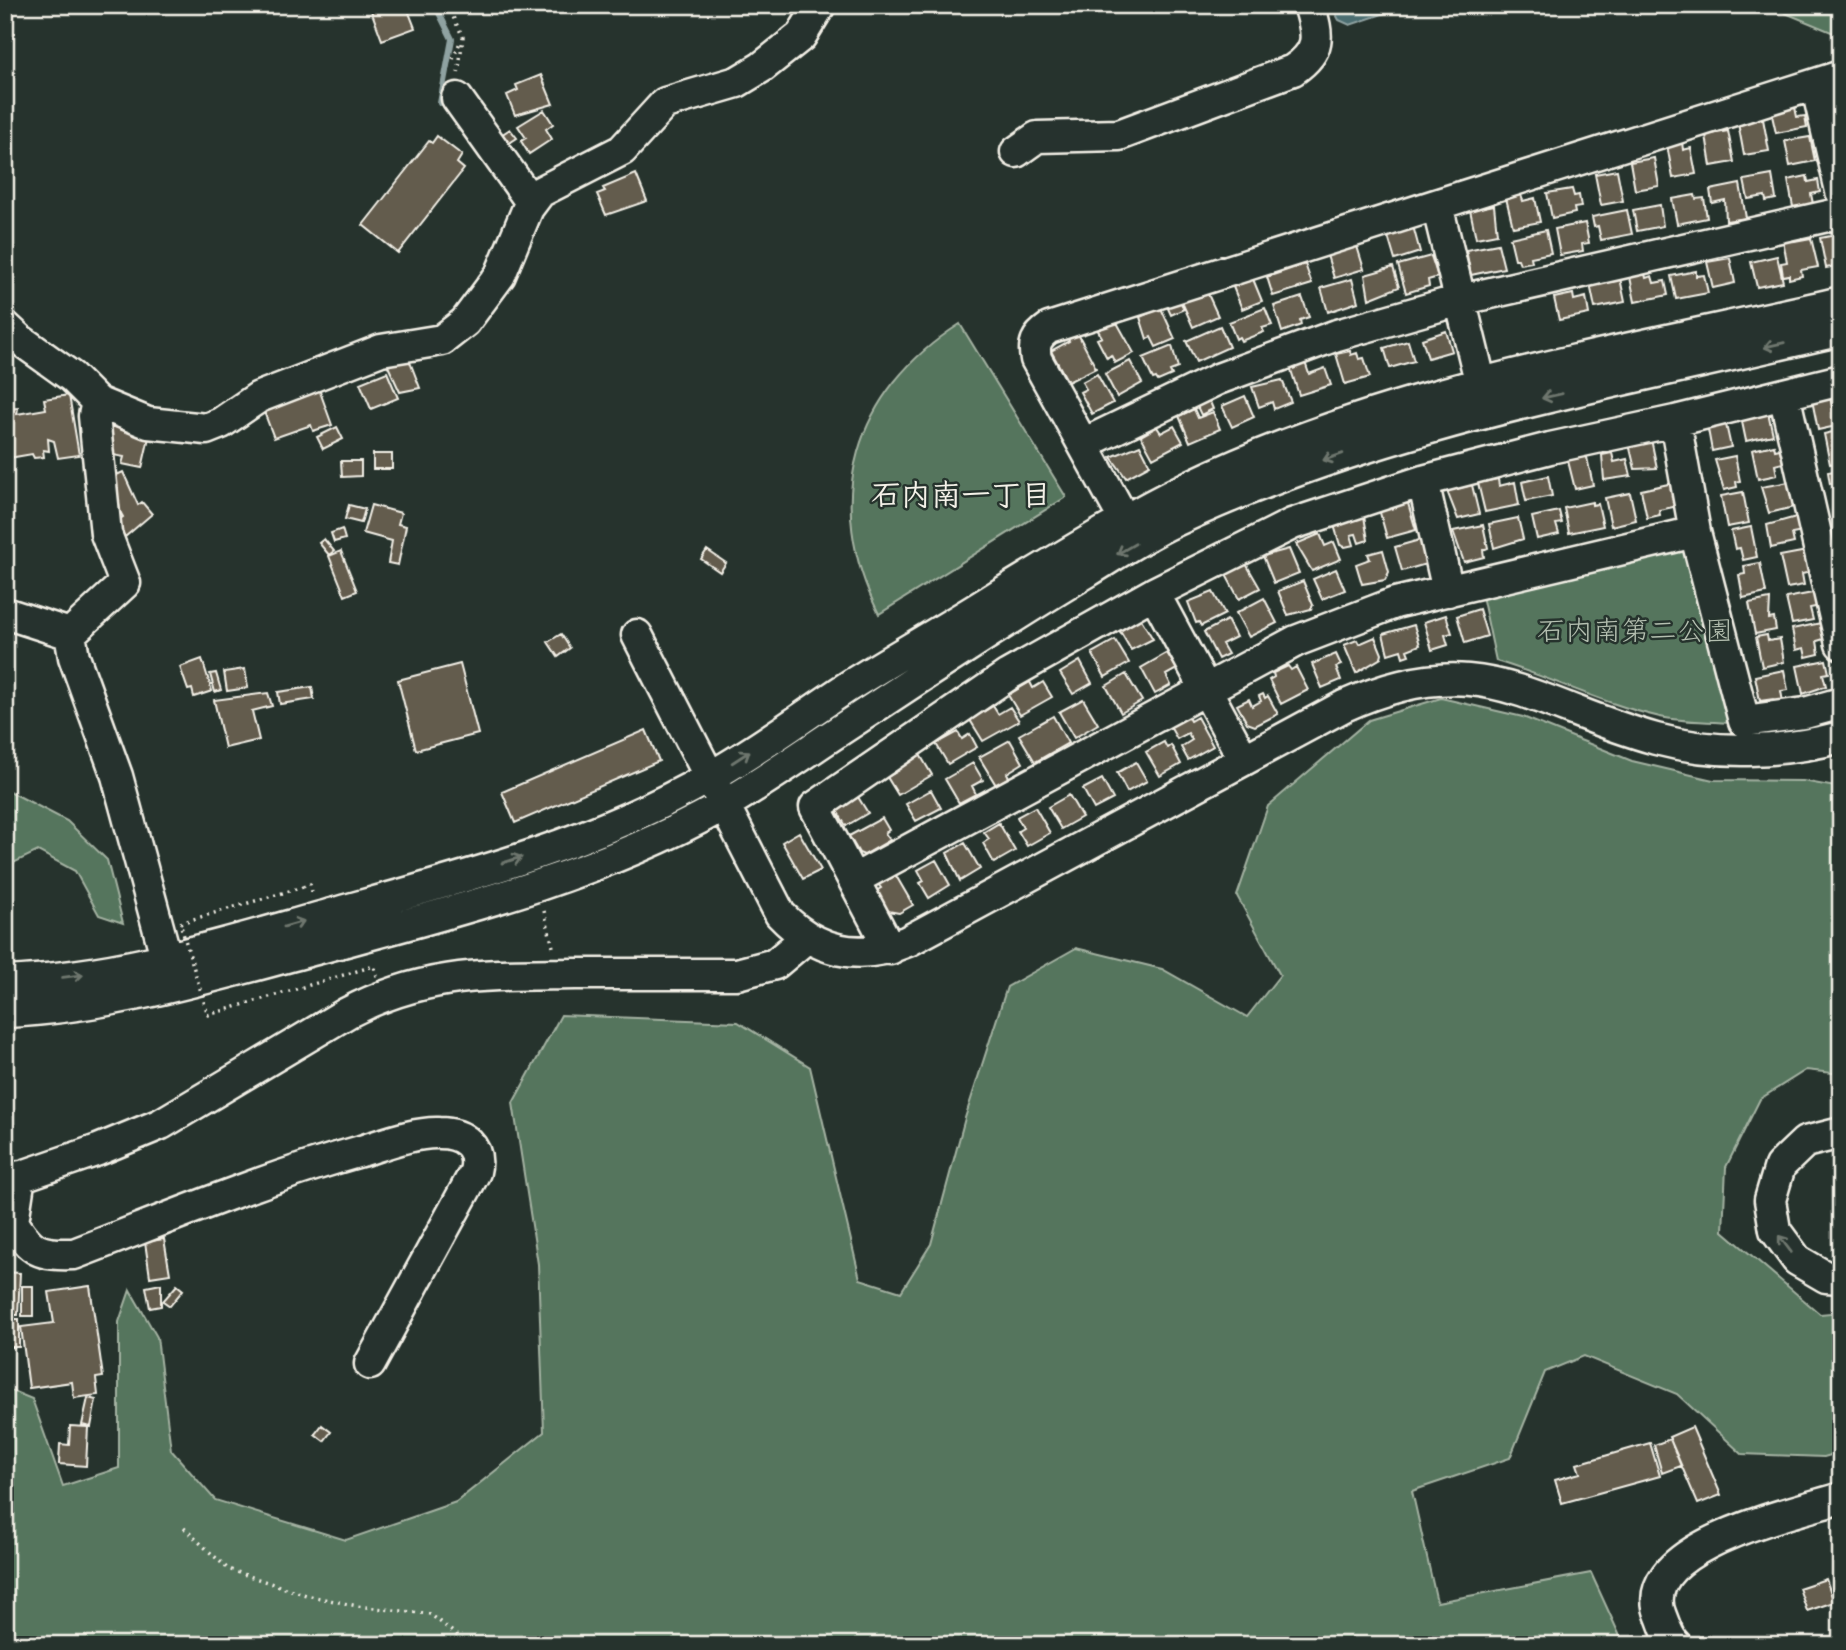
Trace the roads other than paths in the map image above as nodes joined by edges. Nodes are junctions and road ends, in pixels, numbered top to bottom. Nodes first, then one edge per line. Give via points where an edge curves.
1 (1309, 5) edge
2 (816, 14) edge
3 (1828, 80) edge
4 (457, 98) road end
5 (1016, 152) dead end
6 (1841, 191) edge
7 (531, 202) junction
8 (1437, 205) junction
9 (1841, 213) edge
10 (1460, 300) junction
11 (1841, 302) edge
12 (5, 326) edge
13 (1841, 330) edge
14 (1841, 380) edge
15 (1480, 381) junction
16 (1784, 394) junction
17 (97, 402) junction
18 (1488, 412) junction
19 (1675, 421) junction
20 (1083, 444) junction
21 (1423, 481) junction
22 (1124, 519) junction
23 (1695, 532) junction
24 (1448, 591) junction
25 (1154, 593) junction
26 (5, 613) edge
27 (71, 634) junction
28 (637, 635) dead end
29 (1841, 644) edge
30 (1207, 690) junction
31 (1841, 703) edge
32 (1841, 737) edge
33 (1244, 760) junction
34 (711, 777) junction
35 (724, 806) junction
36 (855, 879) junction
37 (806, 938) junction
38 (890, 949) junction
39 (167, 960) junction
40 (5, 982) edge
41 (5, 1012) edge
42 (1841, 1133) edge
43 (13, 1179) edge
44 (1841, 1278) edge
45 (370, 1364) dead end
46 (1841, 1498) edge
47 (1676, 1645) edge

1 - 5 street via 1316,44 1308,60 1293,70 1119,135 1037,137
2 - 7 street via 788,47 750,75 665,103 622,150 549,186
3 - 6 street
3 - 8 street
4 - 7 street
7 - 17 street via 500,275 465,322 442,340 381,350 259,397 206,429 148,423
8 - 10 street
8 - 20 street via 1038,335 1036,359
9 - 10 street
10 - 15 street
10 - 20 street via 1337,335 1217,379
11 - 15 street
12 - 17 street
13 -> 18 street
14 - 16 street
15 - 18 street
15 - 22 street via 1337,424 1196,483
16 - 19 street
16 - 29 street
17 - 27 street via 94,416 106,534 125,583
18 -> 35 street via 1344,453 1167,525 1018,614
19 - 21 street
19 - 23 street
20 - 22 street
21 - 24 street
21 - 25 street via 1292,524
34 -> 22 street
23 - 24 street
23 - 31 street via 1744,721
24 - 30 street via 1395,603 1296,641
25 - 30 street
25 - 36 street via 1008,675 815,807
26 - 27 street
27 - 39 street via 74,657 120,785
28 - 34 street
30 - 33 street
30 - 36 street
32 - 33 street via 1792,747 1702,748 1657,739 1514,687 1457,679 1399,685 1371,694
33 - 38 street
34 - 35 street
39 -> 34 street via 562,844 641,814
35 - 37 street via 770,899
35 - 41 street via 650,845 418,922 143,995
36 - 38 street
37 - 38 street via 839,951
37 - 43 street via 775,964 737,974 485,975 412,985 347,1013 161,1124
40 -> 39 street
44 -> 42 street via 1826,1277 1797,1260 1775,1230 1770,1200 1780,1166 1805,1142
43 - 45 street via 13,1222 25,1242 45,1255 74,1254 316,1164 438,1132 460,1136 478,1158 475,1172
46 - 47 street via 1730,1534 1693,1550 1671,1568 1659,1588 1657,1606

